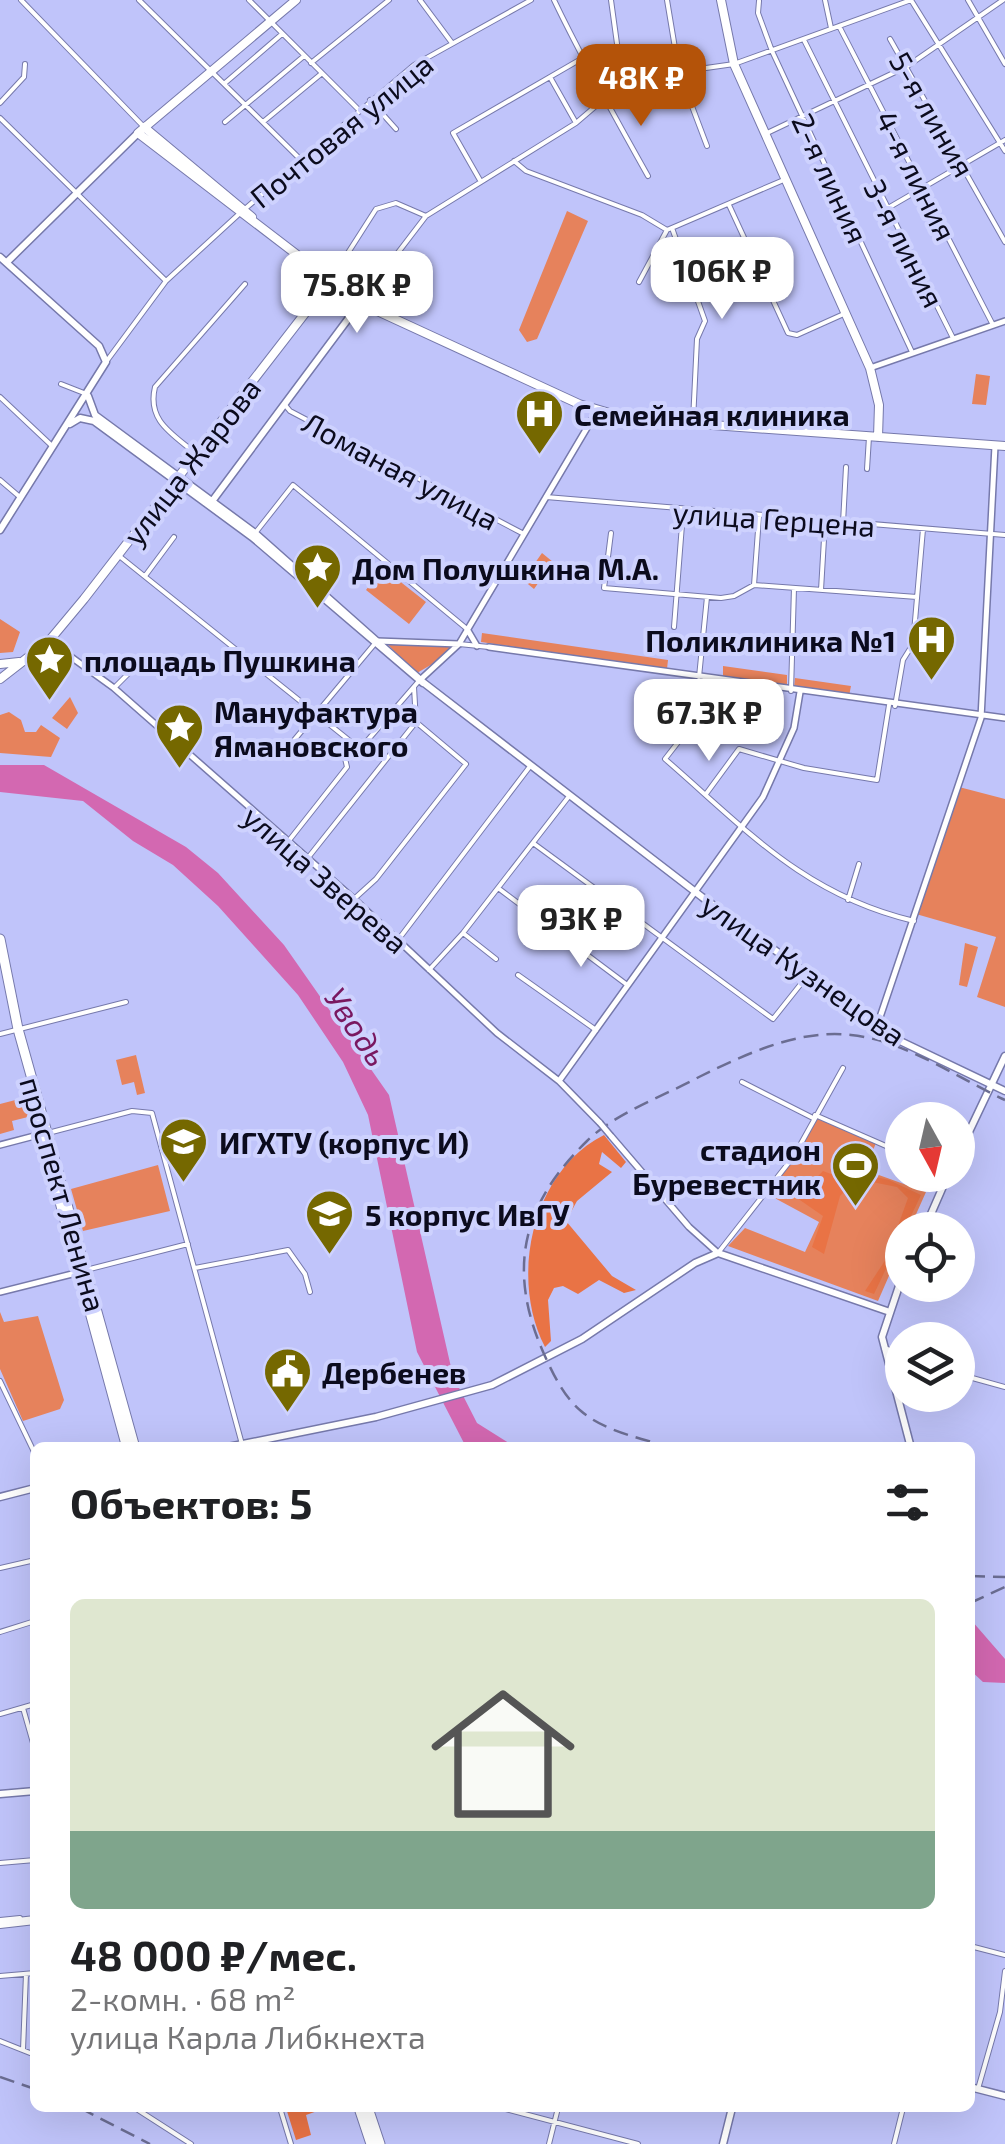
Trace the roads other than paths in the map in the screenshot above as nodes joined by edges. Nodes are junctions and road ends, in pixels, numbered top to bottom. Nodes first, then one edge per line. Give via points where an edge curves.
1 (21, 0) edge
2 (139, 0) edge
3 (249, 0) edge
4 (296, 0) edge
5 (389, 0) edge
6 (420, 0) edge
7 (531, 0) edge
8 (554, 0) edge
9 (611, 0) edge
10 (666, 0) edge
11 (721, 0) edge
12 (824, 0) edge
13 (911, 0) edge
14 (968, 0) edge
15 (1003, 0) edge
16 (759, 2) edge
17 (978, 18) junction
18 (269, 21) junction
19 (839, 26) junction
20 (831, 28) junction
21 (282, 34) junction
22 (890, 39) dead end
23 (804, 40) junction
24 (452, 42) junction
25 (939, 46) junction
26 (772, 52) junction
27 (304, 56) junction
28 (581, 60) junction
29 (311, 63) junction
30 (24, 64) dead end
31 (734, 64) junction
32 (1005, 64) edge
33 (906, 67) junction
34 (211, 68) junction
35 (680, 72) junction
36 (322, 74) junction
37 (550, 77) junction
38 (622, 80) junction
39 (224, 83) junction
40 (870, 85) junction
41 (602, 88) junction
42 (370, 100) junction
43 (604, 100) junction
44 (834, 101) junction
45 (0, 103) edge
46 (244, 103) junction
47 (358, 110) junction
48 (802, 116) junction
49 (0, 118) edge
50 (226, 122) dead end
51 (264, 122) junction
52 (576, 123) junction
53 (396, 129) dead end
54 (141, 130) junction
55 (766, 134) junction
56 (1003, 141) edge
57 (707, 146) dead end
58 (1005, 151) edge
59 (299, 158) junction
60 (514, 161) junction
61 (964, 166) junction
62 (648, 176) dead end
63 (786, 179) junction
64 (481, 182) junction
65 (925, 189) junction
66 (75, 190) junction
67 (729, 205) junction
68 (888, 208) junction
69 (243, 211) junction
70 (426, 216) junction
71 (669, 229) junction
72 (1005, 242) edge
73 (3, 260) edge
74 (0, 269) edge
75 (166, 280) junction
76 (330, 281) junction
77 (639, 282) dead end
78 (245, 284) dead end
79 (360, 303) junction
80 (846, 313) junction
81 (1005, 321) edge
82 (993, 325) junction
83 (953, 338) junction
84 (912, 352) junction
85 (106, 362) junction
86 (870, 368) junction
87 (61, 384) dead end
88 (88, 396) junction
89 (0, 397) edge
90 (284, 403) junction
91 (597, 411) junction
92 (70, 424) junction
93 (693, 425) junction
94 (873, 437) junction
95 (1000, 445) edge
96 (54, 447) junction
97 (196, 454) junction
98 (846, 468) dead end
99 (867, 469) dead end
100 (178, 479) junction
101 (0, 480) edge
102 (543, 497) junction
103 (21, 498) junction
104 (210, 503) junction
105 (682, 511) junction
106 (759, 517) junction
107 (825, 522) junction
108 (843, 523) junction
109 (923, 529) junction
110 (0, 530) edge
111 (255, 533) junction
112 (522, 533) junction
113 (611, 533) dead end
114 (990, 534) junction
115 (1005, 535) edge
116 (174, 537) dead end
117 (118, 555) junction
118 (145, 576) junction
119 (754, 584) junction
120 (794, 588) junction
121 (820, 590) junction
122 (676, 594) junction
123 (707, 597) junction
124 (917, 598) junction
125 (674, 627) dead end
126 (467, 628) junction
127 (49, 641) junction
128 (375, 643) junction
129 (458, 644) junction
130 (477, 646) junction
131 (489, 647) joint
132 (32, 655) junction
133 (0, 664) edge
134 (130, 672) dead end
135 (699, 677) junction
136 (0, 679) edge
137 (419, 683) junction
138 (114, 688) junction
139 (791, 691) junction
140 (800, 692) junction
141 (892, 705) junction
142 (316, 714) junction
143 (981, 718) junction
144 (1005, 718) edge
145 (416, 722) junction
146 (679, 742) dead end
147 (352, 743) junction
148 (290, 745) dead end
149 (782, 762) junction
150 (531, 765) junction
151 (706, 794) junction
152 (570, 795) junction
153 (742, 828) junction
154 (287, 842) junction
155 (533, 844) junction
156 (307, 859) junction
157 (859, 864) dead end
158 (498, 888) junction
159 (696, 892) junction
160 (354, 899) junction
161 (848, 900) junction
162 (914, 922) junction
163 (464, 933) junction
164 (0, 939) edge
165 (662, 939) junction
166 (398, 940) junction
167 (496, 958) dead end
168 (0, 969) edge
169 (428, 970) junction
170 (518, 975) dead end
171 (808, 975) junction
172 (628, 986) junction
173 (126, 1002) dead end
174 (877, 1026) junction
175 (15, 1030) junction
176 (596, 1030) junction
177 (0, 1034) edge
178 (1005, 1056) edge
179 (842, 1068) dead end
180 (559, 1080) junction
181 (742, 1082) dead end
182 (991, 1085) junction
183 (1005, 1091) edge
184 (814, 1116) junction
185 (975, 1118) edge
186 (45, 1134) junction
187 (0, 1144) edge
188 (885, 1145) edge
189 (188, 1244) junction
190 (718, 1253) junction
191 (195, 1268) junction
192 (82, 1271) junction
193 (0, 1292) edge
194 (310, 1292) dead end
195 (891, 1302) edge
196 (888, 1310) junction
197 (884, 1348) joint
198 (975, 1378) edge
199 (0, 1380) edge
200 (1005, 1386) edge
201 (126, 1442) edge
202 (133, 1442) edge
203 (241, 1442) edge
204 (255, 1442) edge
205 (909, 1442) edge
206 (30, 1443) edge
207 (30, 1491) edge
208 (0, 1499) edge
209 (30, 1561) edge
210 (0, 1568) edge
211 (30, 1623) edge
212 (0, 1632) edge
213 (30, 1706) edge
214 (23, 1708) junction
215 (0, 1714) edge
216 (30, 1732) edge
217 (30, 1792) edge
218 (0, 1794) edge
219 (30, 1860) edge
220 (0, 1863) edge
221 (30, 1919) edge
222 (0, 1922) edge
223 (975, 1947) edge
224 (1005, 1955) edge
225 (1005, 1971) edge
226 (26, 1974) junction
227 (30, 1974) edge
228 (0, 1976) edge
229 (0, 2041) edge
230 (22, 2050) junction
231 (30, 2054) edge
232 (975, 2085) edge
233 (975, 2088) edge
234 (1005, 2096) edge
235 (141, 2112) edge
236 (281, 2112) edge
237 (360, 2112) edge
238 (369, 2112) edge
239 (518, 2112) edge
240 (557, 2112) edge
241 (731, 2112) edge
242 (901, 2112) edge
243 (554, 2121) junction
244 (191, 2144) edge
245 (292, 2144) edge
246 (371, 2144) edge
247 (380, 2144) edge
248 (548, 2144) edge
249 (638, 2144) edge
250 (723, 2144) edge
251 (894, 2144) edge

1 - 54 street
2 - 34 street
3 - 18 street
4 - 18 main road
5 - 29 street
6 - 24 street
7 - 24 street, Почтовая улица
8 - 28 street
9 - 38 street
10 - 35 street
11 - 31 main road
12 - 20 street
13 - 19 street
13 - 25 street
14 - 17 street
15 - 17 street
16 - 26 street, 2-я линия
17 - 25 street
17 - 32 street
18 - 21 street
18 - 34 main road
19 - 20 street
19 - 40 street, 4-я линия
20 - 23 street
21 - 27 street
21 - 39 street
22 - 33 street, 5-я линия
23 - 26 street
23 - 44 street, 3-я линия
24 - 42 street, Почтовая улица
25 - 33 street
25 - 56 street
26 - 31 street
26 - 48 street, 2-я линия
27 - 29 street
27 - 46 street
28 - 37 street
28 - 41 street
29 - 36 street
30 - 45 street via 24,77
31 - 35 street
31 - 55 main road
33 - 40 street
33 - 61 street, 5-я линия
34 - 39 street
34 - 54 main road
35 - 38 street
35 - 57 street
36 - 47 street
36 - 51 street
37 - 52 street
37 - 64 street via 453,133
38 - 41 street
39 - 46 street
40 - 44 street
40 - 65 street, 4-я линия
41 - 43 street
42 - 47 street, Почтовая улица
42 - 53 street
43 - 52 street
43 - 62 street
44 - 48 street
44 - 68 street, 3-я линия
46 - 50 street
46 - 51 street
47 - 59 street, Почтовая улица
48 - 55 street
48 - 84 street, 2-я линия
49 - 66 street
51 - 59 street
52 - 60 street
54 - 66 main road
54 - 69 main road
55 - 63 main road
56 - 58 street
56 - 61 street
59 - 69 street, Почтовая улица
60 - 64 street
60 - 71 street
61 - 65 street
61 - 72 street, 5-я линия
63 - 67 street
63 - 80 main road
64 - 70 street
65 - 68 street
65 - 82 street, 4-я линия
66 - 73 main road
66 - 75 street
67 - 71 street
67 - 80 street via 788,333
68 - 83 street, 3-я линия
69 - 75 street, Почтовая улица
69 - 76 main road
70 - 76 street, улица Жарова via 396,203 376,210
70 - 79 street
71 - 77 street
71 - 93 street via 705,320 697,339
73 - 74 street
73 - 85 main road via 99,346
75 - 85 street, Почтовая улица
76 - 79 main road
76 - 97 main road, улица Жарова
78 - 97 street via 155,387 151,403 159,422
79 - 90 main road
79 - 91 main road
80 - 86 main road
81 - 82 street
82 - 83 street
83 - 84 street
84 - 86 street
85 - 88 main road, Почтовая улица
86 - 94 main road via 879,405
87 - 88 street
88 - 92 main road, Почтовая улица
88 - 100 main road, улица Кузнецова via 95,415
89 - 96 street
90 - 104 main road
90 - 112 street, Ломаная улица
91 - 93 main road
91 - 102 street
92 - 96 main road, Почтовая улица
92 - 100 main road, улица Кузнецова via 94,420
93 - 94 main road
94 - 95 main road
94 - 99 street
95 - 114 street
96 - 103 main road, Почтовая улица
97 - 100 main road, улица Жарова
98 - 108 street
100 - 104 main road, улица Кузнецова
100 - 117 main road, улица Жарова
101 - 103 street
102 - 105 street, улица Герцена
102 - 112 street
103 - 110 main road, Почтовая улица
104 - 111 main road, улица Кузнецова
104 - 128 main road, улица Кузнецова
105 - 106 street, улица Герцена
105 - 122 street
106 - 107 street, улица Герцена
106 - 119 street
107 - 108 street, улица Герцена
107 - 121 street
108 - 109 street, улица Герцена
109 - 114 street, улица Герцена
109 - 124 street
111 - 126 street via 293,485
111 - 128 main road, улица Кузнецова
112 - 126 street
113 - 122 street via 604,588
114 - 115 street, улица Герцена
114 - 143 street
116 - 118 street
117 - 118 street
117 - 127 main road, улица Жарова
118 - 142 street
119 - 120 street
119 - 123 street via 734,596
120 - 121 street
120 - 139 street
121 - 124 street
122 - 123 street
122 - 125 street
123 - 135 street
124 - 141 street via 913,644
126 - 129 street
126 - 130 street
127 - 132 main road, улица Жарова
127 - 138 street, улица Зверева
128 - 129 street
128 - 137 main road, улица Кузнецова
128 - 142 street
129 - 130 street
129 - 137 street
130 - 131 street
131 - 135 street
132 - 133 main road
132 - 136 main road
134 - 138 street
135 - 139 street
137 - 145 street
137 - 147 street via 360,749
137 - 150 main road, улица Кузнецова
138 - 154 street, улица Зверева
139 - 140 street
140 - 141 street
140 - 149 street
141 - 143 street
141 - 149 street via 877,780
142 - 147 street
142 - 148 street
143 - 144 street
143 - 162 street
145 - 156 street
145 - 160 street via 466,764
146 - 151 street via 665,760
147 - 154 street via 344,754 347,767
149 - 151 street via 739,749
149 - 153 street
150 - 152 main road, улица Кузнецова
150 - 166 street
151 - 153 street
152 - 155 street
152 - 159 main road, улица Кузнецова
153 - 159 street
153 - 161 street via 820,888
154 - 156 street, улица Зверева
155 - 158 street
155 - 165 street
156 - 160 street, улица Зверева
157 - 161 street
158 - 163 street
158 - 172 street
159 - 165 street
159 - 171 main road, улица Кузнецова
160 - 166 street, улица Зверева
161 - 162 street
162 - 174 street
163 - 167 street
163 - 169 street
164 - 175 highway, проспект Ленина
165 - 171 street via 773,1018
165 - 172 street
166 - 169 street, улица Зверева
168 - 175 highway, проспект Ленина
169 - 180 street, улица Зверева
170 - 176 street
171 - 174 main road, улица Кузнецова
172 - 176 street
173 - 175 street
174 - 182 main road, улица Кузнецова
175 - 177 street
175 - 186 highway, проспект Ленина
176 - 180 street
178 - 182 main road
179 - 184 street
180 - 190 street, улица Зверева, bridge
181 - 184 street
182 - 183 main road, улица Кузнецова
182 - 185 main road
184 - 188 street
184 - 190 street via 768,1194
186 - 187 street
186 - 189 street via 152,1113
186 - 192 highway, проспект Ленина
189 - 191 street
189 - 192 street
190 - 196 main road
190 - 204 main road via 546,1359 472,1390
191 - 194 street via 288,1250
191 - 203 street
192 - 193 street
192 - 201 highway, проспект Ленина
192 - 202 highway, проспект Ленина
195 - 196 main road
196 - 197 main road
197 - 205 main road
198 - 200 street
199 - 206 street
207 - 208 main road
209 - 210 street
211 - 212 street
213 - 214 street
214 - 215 street
214 - 216 street
217 - 218 main road
219 - 220 street
221 - 222 main road
223 - 224 street
225 - 232 street via 1000,2012
226 - 227 street
226 - 228 street
226 - 230 street
229 - 230 street
230 - 231 street
233 - 234 main road
235 - 244 street
236 - 245 street
237 - 246 highway
238 - 247 highway
239 - 243 street
240 - 243 street
241 - 250 main road
242 - 251 street
243 - 248 street
243 - 249 street

